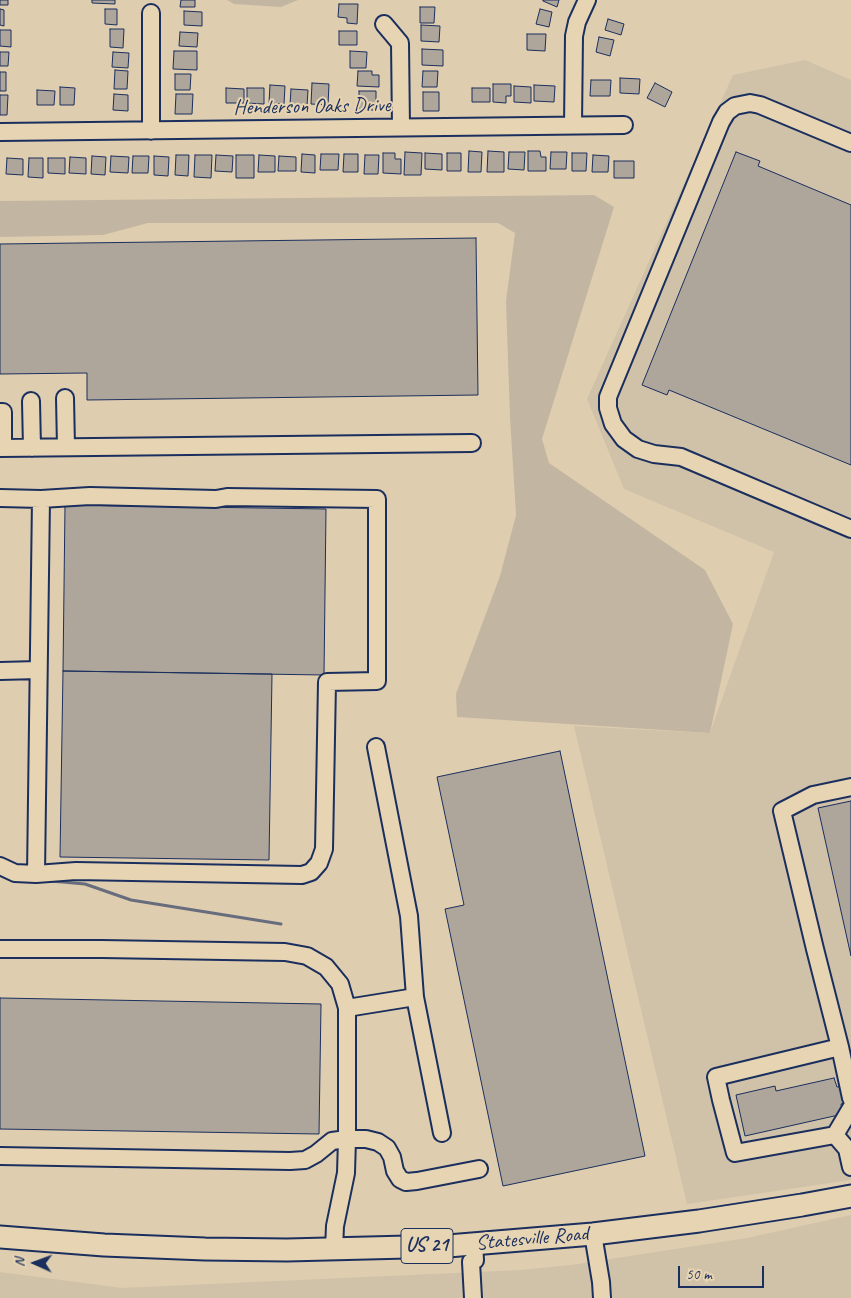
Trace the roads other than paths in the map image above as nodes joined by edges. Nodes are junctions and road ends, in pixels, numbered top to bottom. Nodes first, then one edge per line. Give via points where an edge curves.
1 (587, 0) edge
2 (151, 13) dead end
3 (384, 24) dead end
4 (624, 124) dead end
5 (573, 125) junction
6 (401, 127) junction
7 (151, 130) junction
8 (0, 132) edge
9 (851, 143) edge
10 (65, 398) dead end
11 (31, 401) dead end
12 (0, 412) edge
13 (472, 443) dead end
14 (1, 448) edge
15 (32, 448) junction
16 (66, 448) junction
17 (0, 498) edge
18 (41, 499) junction
19 (851, 528) edge
20 (38, 670) junction
21 (0, 671) edge
22 (376, 747) dead end
23 (851, 787) edge
24 (0, 866) edge
25 (36, 874) junction
26 (0, 949) edge
27 (415, 997) junction
28 (347, 1008) junction
29 (840, 1046) junction
30 (851, 1098) edge
31 (851, 1108) edge
32 (442, 1133) dead end
33 (835, 1135) junction
34 (347, 1139) junction
35 (0, 1156) edge
36 (851, 1167) edge
37 (479, 1170) dead end
38 (851, 1196) edge
39 (593, 1234) junction
40 (0, 1237) edge
41 (334, 1249) junction
42 (474, 1252) junction
43 (473, 1298) edge
44 (483, 1298) edge
45 (602, 1298) edge

1 - 5 street via 574,36
2 - 7 street
3 - 6 street via 400,43
4 - 5 street, Henderson Oaks Drive
5 - 6 street, Henderson Oaks Drive
6 - 7 street, Henderson Oaks Drive
7 - 8 street, Henderson Oaks Drive
9 - 19 street via 760,105 735,106 727,112 608,397 613,424 624,439 638,449 681,457
10 - 16 street
11 - 15 street
12 - 14 street via 3,412
13 - 16 street
14 - 15 street
15 - 16 street
17 - 18 street
18 - 20 street
18 - 25 street via 90,496 377,499 377,681 327,682 324,849 319,863 311,872 302,875 76,871
20 - 21 street
20 - 25 street
22 - 27 street via 409,916
23 - 29 street via 813,795 782,811
24 - 25 street via 16,873
26 - 28 street via 285,952 307,956 326,967 340,984
27 - 28 street
27 - 32 street
28 - 34 street
29 - 30 street
29 - 33 street via 716,1077 735,1154
31 - 33 street
33 - 36 street via 847,1149
34 - 35 street via 332,1141 305,1160 290,1161
34 - 37 street via 366,1139 387,1148 395,1171 406,1182
34 - 41 street via 346,1173 335,1226
38 - 39 main road, Statesville Road / US 21
39 - 42 main road, Statesville Road / US 21
39 - 45 street
40 - 41 main road, Statesville Road / US 21 via 204,1249
41 - 42 main road, Statesville Road / US 21
42 - 43 street via 471,1262
42 - 44 street via 480,1262

